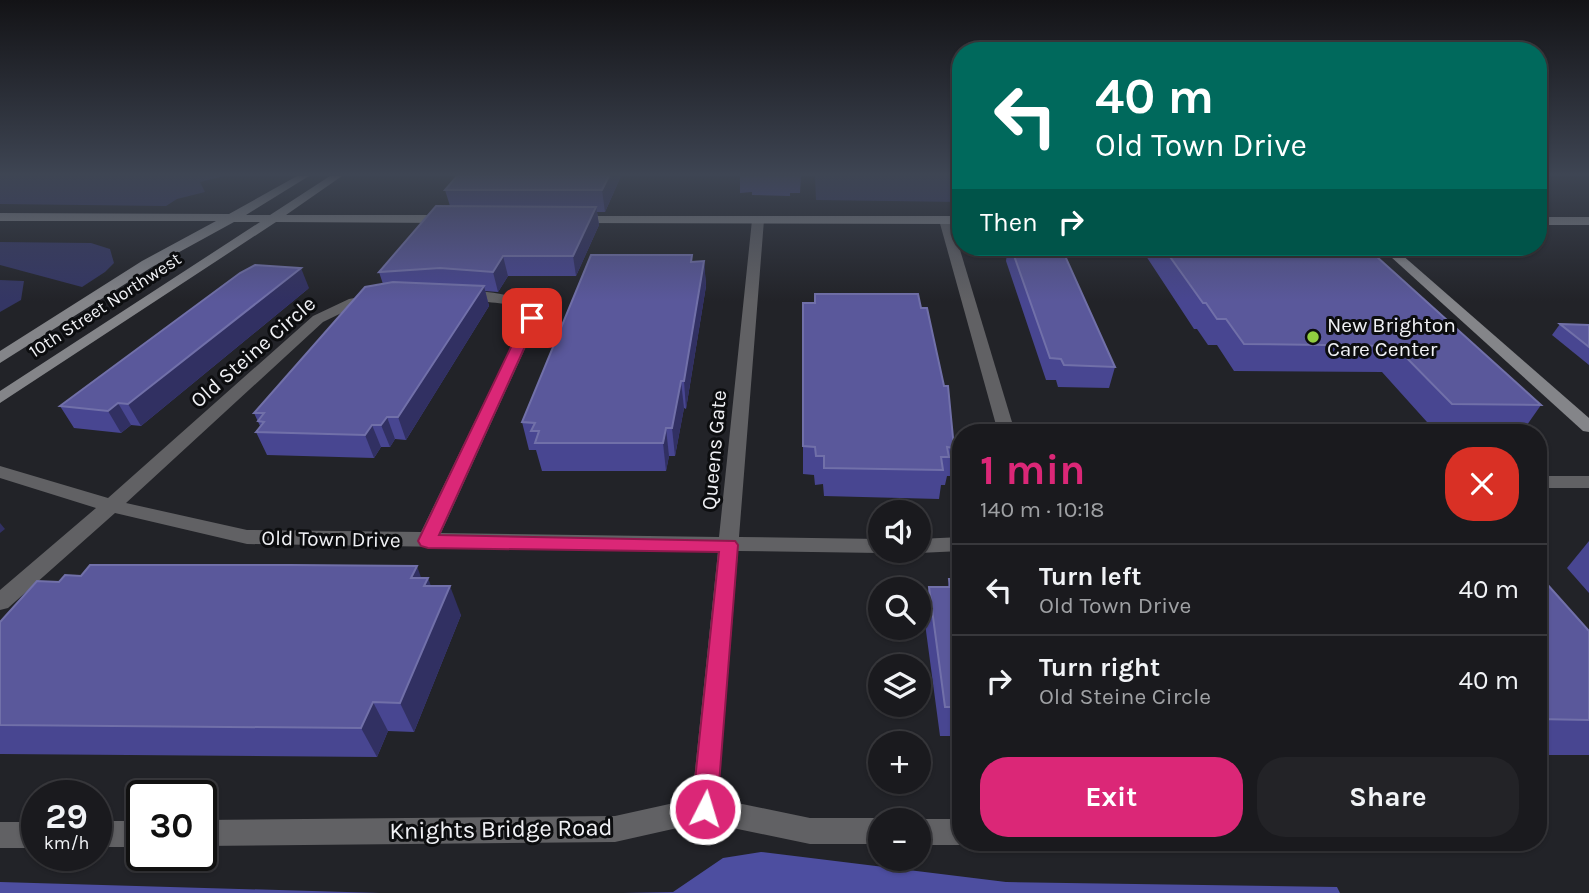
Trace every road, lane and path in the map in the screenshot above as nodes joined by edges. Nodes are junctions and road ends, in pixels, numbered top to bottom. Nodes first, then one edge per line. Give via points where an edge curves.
1 (156, 218) edge
2 (231, 218) junction
3 (271, 218) junction
4 (460, 219) edge
5 (556, 219) edge
6 (758, 220) junction
7 (945, 220) junction
8 (952, 220) edge
9 (1547, 221) edge
10 (1589, 221) edge
11 (952, 244) edge
12 (956, 256) edge
13 (1396, 256) edge
14 (391, 295) edge
15 (445, 296) edge
16 (0, 358) edge
17 (0, 398) edge
18 (1005, 424) edge
19 (1589, 427) edge
20 (0, 472) edge
21 (1547, 482) edge
22 (1589, 482) edge
23 (111, 506) junction
24 (428, 541) junction
25 (952, 544) edge
26 (729, 545) junction
27 (931, 545) edge
28 (868, 546) edge
29 (0, 601) edge
30 (705, 809) junction
31 (868, 831) edge
32 (931, 832) edge
33 (952, 832) edge
34 (217, 833) edge
35 (0, 835) edge
36 (21, 835) edge

1 - 2 street
2 - 3 street
2 - 16 street, 10th Street Northwest via 147,264
3 - 4 street
3 - 17 street, 10th Street Northwest
5 - 6 street
6 - 7 street
6 - 26 street, Queens Gate
7 - 8 street
7 - 11 street
9 - 10 street
12 - 18 street
13 - 19 street
14 - 23 street, Old Steine Circle via 354,302 318,319
15 - 24 street via 499,297 522,303 532,318
20 - 23 street, Old Town Drive
21 - 22 street
23 - 24 street, Old Town Drive via 247,537
23 - 29 street
24 - 26 street, Old Town Drive
25 - 27 street
26 - 28 street, Old Town Drive
26 - 30 street, Queens Gate
30 - 31 street, Knights Bridge Road via 810,831
30 - 34 street, Knights Bridge Road via 615,829
32 - 33 street
35 - 36 street

